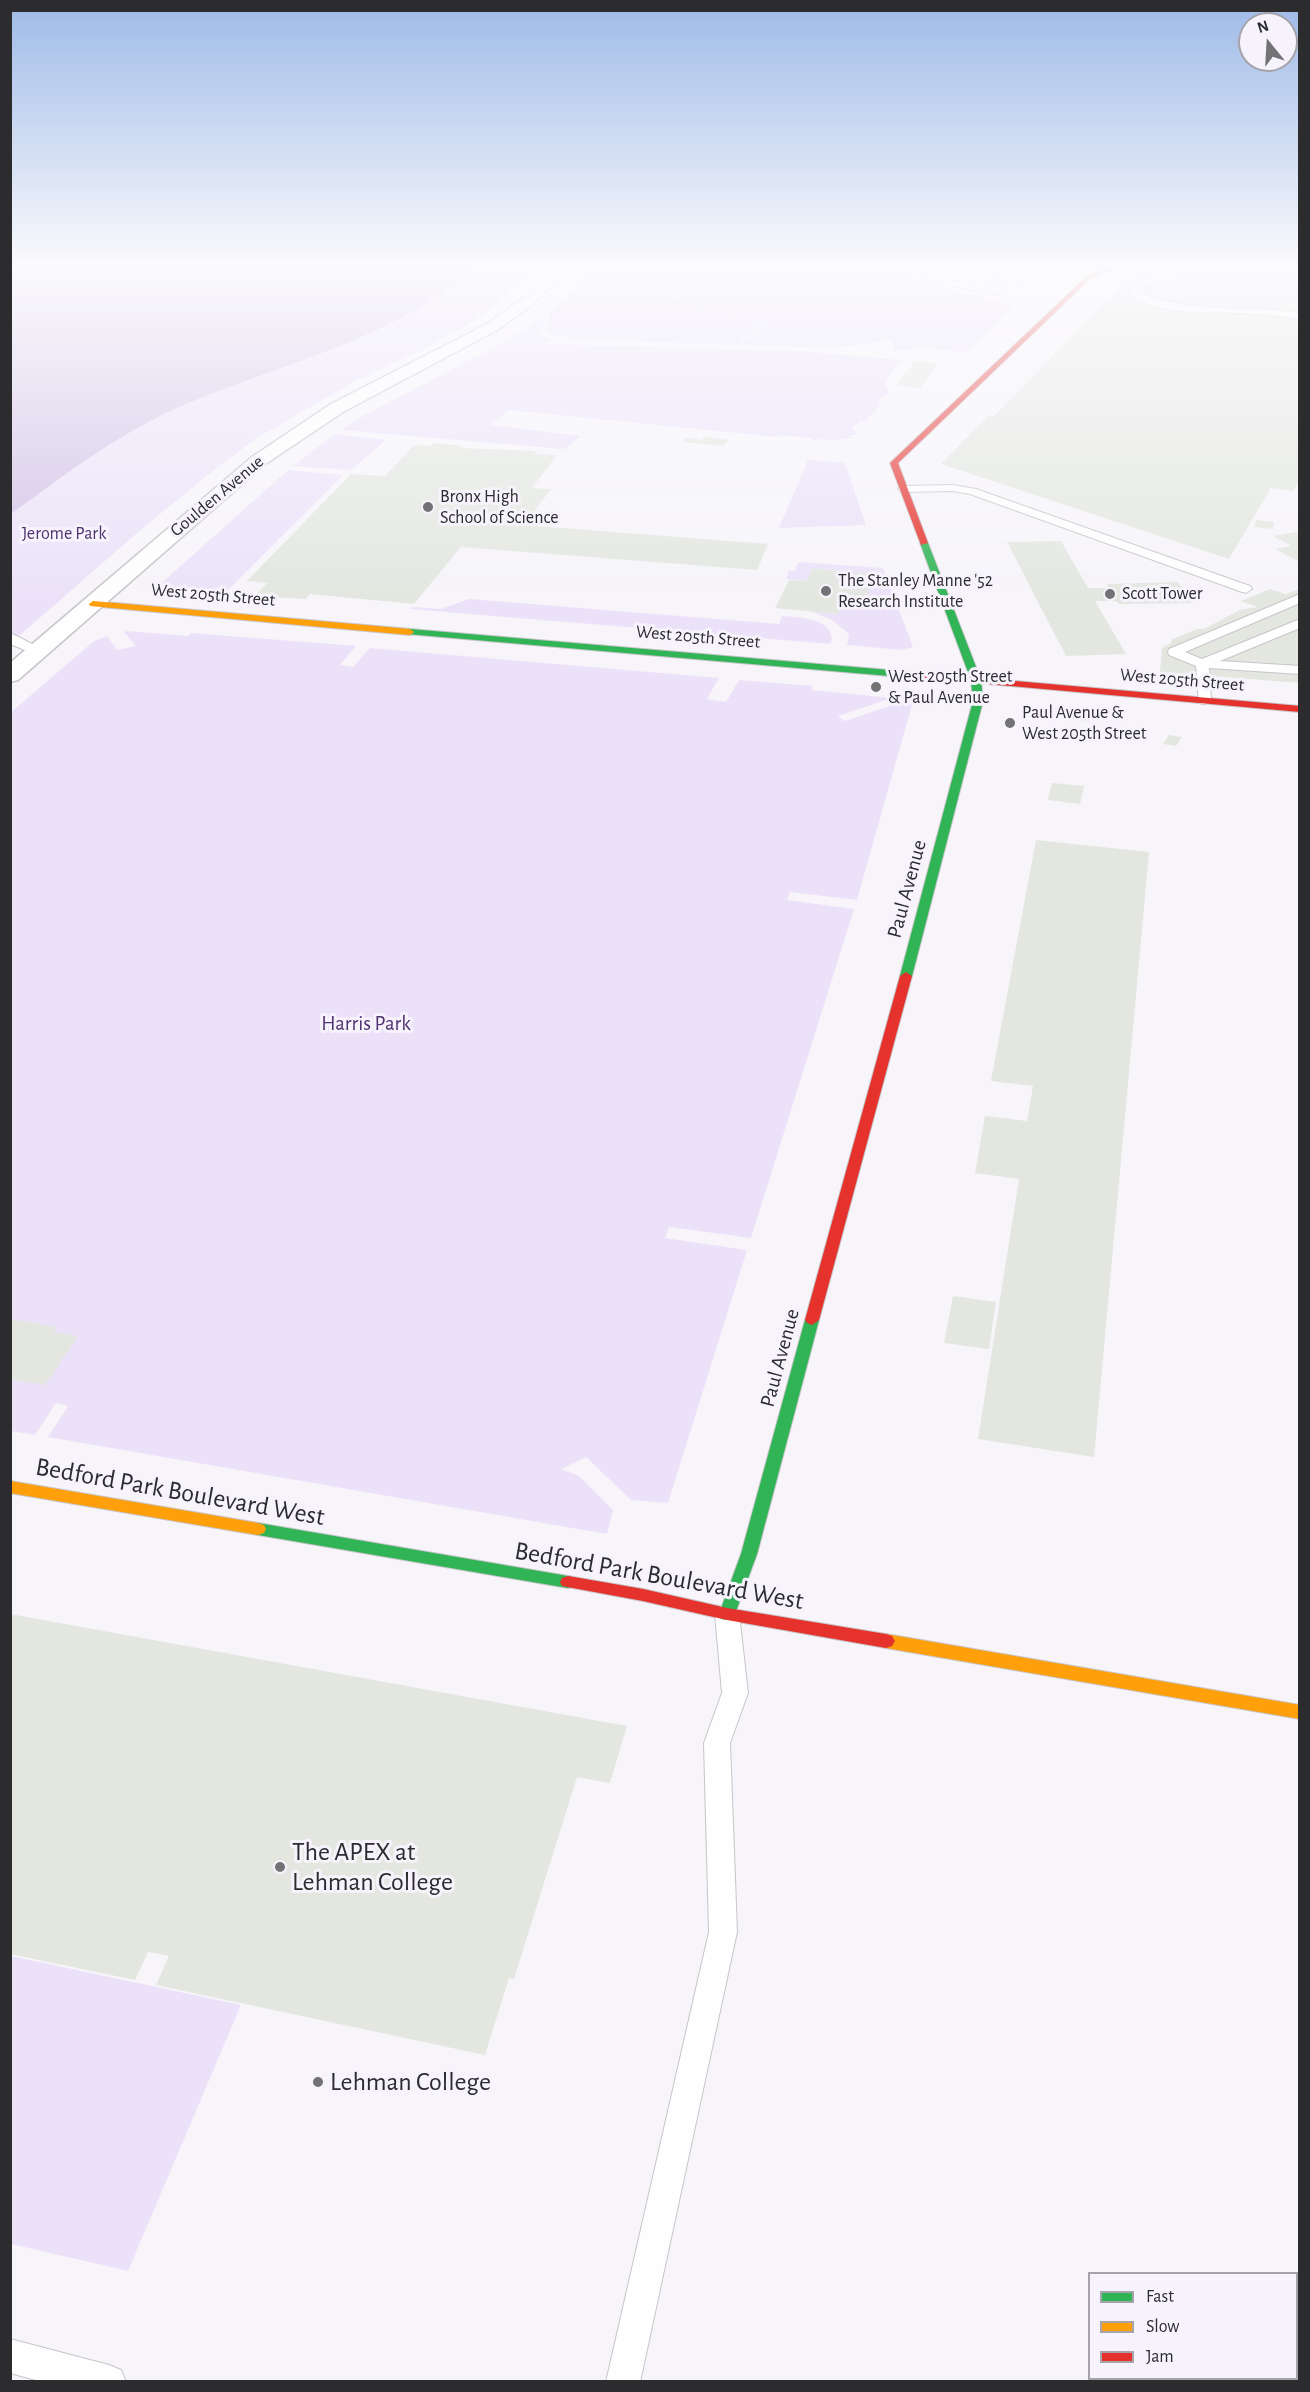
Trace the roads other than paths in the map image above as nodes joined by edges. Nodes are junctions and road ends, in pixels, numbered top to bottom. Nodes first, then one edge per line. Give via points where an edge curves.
1 (391, 380) edge
2 (982, 380) edge
3 (904, 489) junction
4 (1246, 589) dead end
5 (1299, 598) edge
6 (93, 604) junction
7 (1299, 623) edge
8 (10, 637) edge
9 (38, 651) junction
10 (1202, 664) junction
11 (1299, 670) edge
12 (10, 675) edge
13 (976, 680) junction
14 (1203, 700) junction
15 (1299, 708) edge
16 (10, 1487) edge
17 (727, 1614) junction
18 (1299, 1712) edge
19 (10, 2356) edge
20 (109, 2382) edge
21 (623, 2382) edge

1 - 6 street, Goulden Avenue via 337,408 277,447
2 - 3 street, Paul Avenue via 894,464
3 - 4 lane via 972,491
3 - 13 street, Paul Avenue
5 - 10 lane via 1173,652
6 - 9 street, Goulden Avenue
6 - 13 street, West 205th Street
7 - 10 lane
8 - 9 lane
9 - 12 street, Goulden Avenue
10 - 11 lane
10 - 14 lane
13 - 14 street, West 205th Street
13 - 17 street, Paul Avenue via 976,710 923,915 752,1544
14 - 15 street, West 205th Street
16 - 17 street, Bedford Park Boulevard West via 643,1595
17 - 18 street, Bedford Park Boulevard West
17 - 21 lane via 735,1693 717,1743 723,1932
19 - 20 lane

